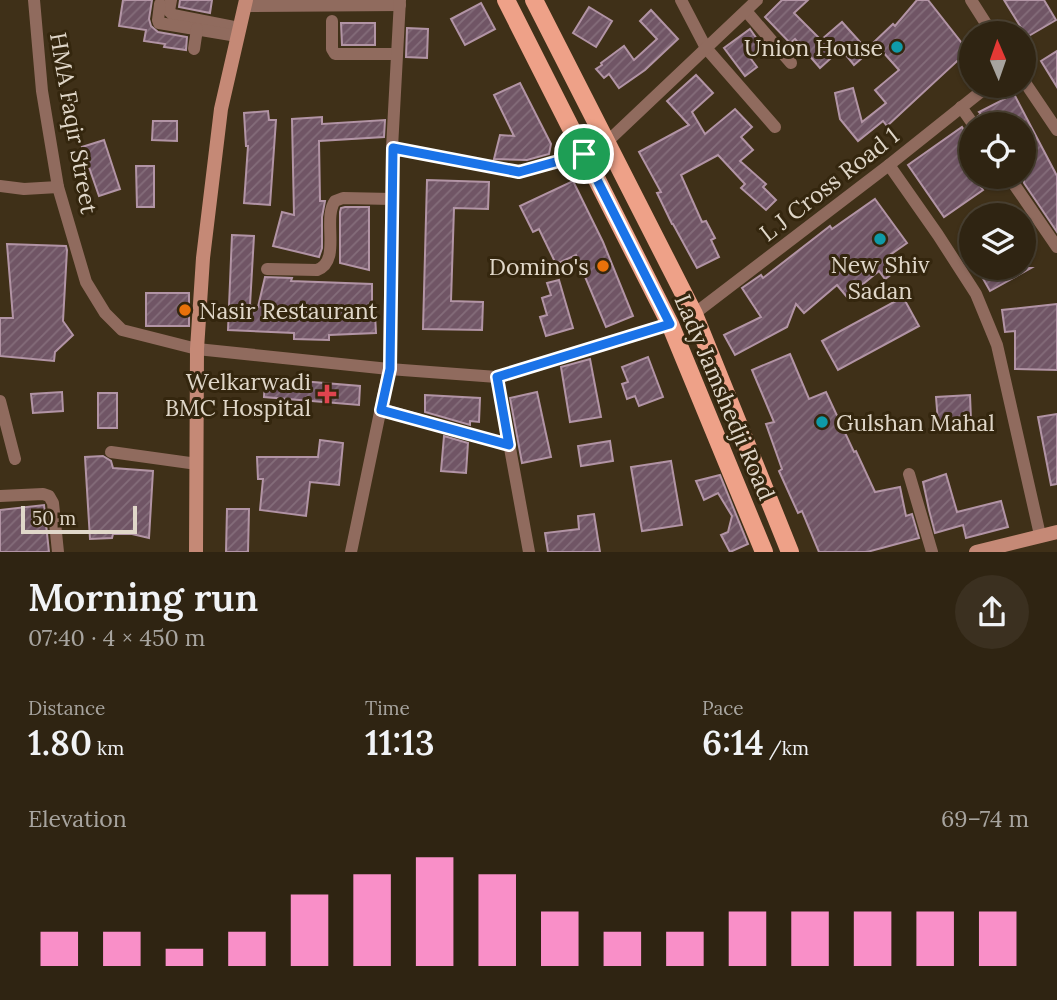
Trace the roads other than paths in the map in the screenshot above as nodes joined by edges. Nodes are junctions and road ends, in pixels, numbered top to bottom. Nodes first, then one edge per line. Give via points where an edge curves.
1 (34, 0) edge
2 (506, 0) edge
3 (534, 0) edge
4 (681, 0) edge
5 (757, 0) edge
6 (971, 0) edge
7 (165, 2) edge
8 (369, 2) edge
9 (400, 2) edge
10 (245, 3) edge
11 (746, 11) junction
12 (332, 20) dead end
13 (984, 21) edge
14 (197, 29) junction
15 (238, 32) junction
16 (706, 48) junction
17 (194, 49) dead end
18 (397, 54) junction
19 (791, 63) dead end
20 (973, 98) edge
21 (1035, 98) edge
22 (961, 107) junction
23 (965, 112) edge
24 (775, 127) dead end
25 (1057, 130) edge
26 (608, 141) junction
27 (393, 148) junction
28 (584, 154) junction
29 (889, 165) junction
30 (0, 186) edge
31 (58, 187) junction
32 (1017, 189) edge
33 (392, 199) junction
34 (1057, 247) edge
35 (267, 269) dead end
36 (694, 314) junction
37 (670, 324) junction
38 (197, 349) junction
39 (390, 369) junction
40 (497, 377) junction
41 (0, 406) edge
42 (381, 410) junction
43 (509, 445) junction
44 (111, 452) dead end
45 (15, 458) dead end
46 (197, 464) junction
47 (909, 474) dead end
48 (0, 496) edge
49 (1057, 531) edge
50 (1040, 535) junction
51 (58, 552) edge
52 (195, 552) edge
53 (351, 552) edge
54 (529, 552) edge
55 (764, 552) edge
56 (790, 552) edge
57 (932, 552) edge
58 (976, 552) edge

1 - 31 street, HMA Faqir Street via 42,91
2 - 28 main road, Lady Jamshedji Road
3 - 26 main road, Lady Jamshedji Road
4 - 16 street
5 - 11 street
6 - 13 street
7 - 14 street via 159,23
7 - 15 street via 171,15
8 - 9 street
8 - 10 street
9 - 18 street
10 - 15 street
11 - 16 street
11 - 19 street
12 - 18 street via 334,53
14 - 15 street
14 - 17 street
15 - 38 street via 221,110
16 - 24 street
16 - 26 street
18 - 27 street
20 - 22 street, L J Cross Road 1
21 - 25 street
22 - 23 street
22 - 29 street, L J Cross Road 1
26 - 36 main road, Lady Jamshedji Road
27 - 28 street via 519,172
27 - 33 street
28 - 37 main road, Lady Jamshedji Road
29 - 36 street, L J Cross Road 1
29 - 50 street via 970,284 987,319 997,345
30 - 31 street via 24,190
31 - 38 street, HMA Faqir Street via 86,282 105,313 122,330
32 - 34 street
33 - 35 street via 335,201 330,210 326,265 317,270
33 - 39 street
36 - 56 main road, Lady Jamshedji Road
37 - 40 street
37 - 55 main road, Lady Jamshedji Road
38 - 39 street, HMA Faqir Street
38 - 46 street
39 - 40 street, HMA Faqir Street
39 - 42 street
40 - 43 street
41 - 45 street
42 - 43 street
42 - 53 street
43 - 54 street
44 - 46 street
46 - 52 street
47 - 57 street
48 - 51 street via 49,496
49 - 50 street
50 - 58 street

